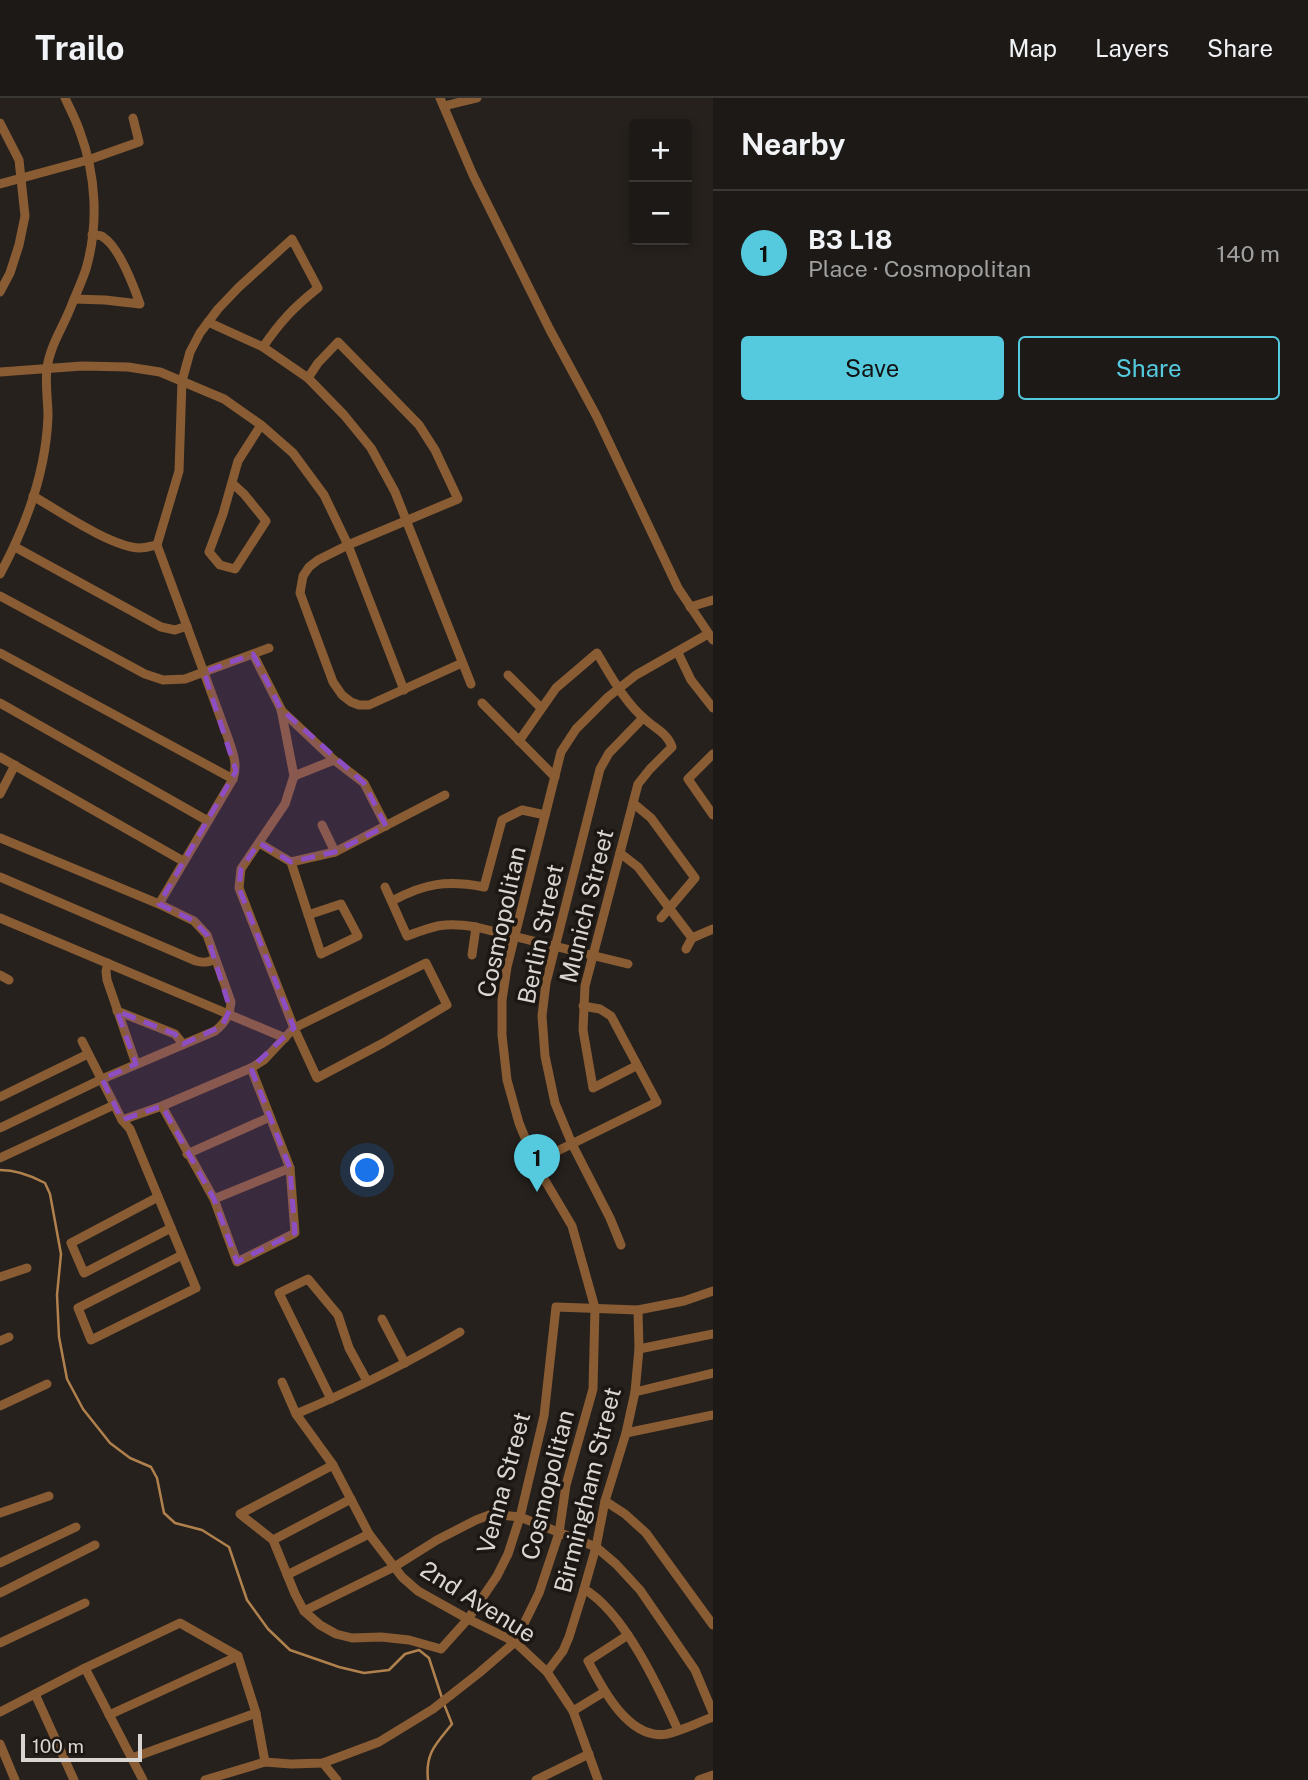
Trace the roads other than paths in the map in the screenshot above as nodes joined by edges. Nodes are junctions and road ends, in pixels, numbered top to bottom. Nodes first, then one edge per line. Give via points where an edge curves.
1 (65, 98) edge
2 (477, 98) edge
3 (442, 102) edge
4 (133, 118) dead end
5 (0, 123) edge
6 (88, 160) junction
7 (21, 179) junction
8 (0, 184) edge
9 (92, 235) junction
10 (0, 292) edge
11 (74, 299) junction
12 (208, 322) junction
13 (262, 347) junction
14 (47, 369) junction
15 (0, 372) edge
16 (308, 378) junction
17 (183, 382) junction
18 (261, 425) junction
19 (232, 483) junction
20 (33, 496) junction
21 (406, 521) junction
22 (157, 545) junction
23 (348, 545) junction
24 (15, 547) junction
25 (0, 574) edge
26 (0, 596) edge
27 (713, 600) edge
28 (690, 607) junction
29 (187, 626) junction
30 (711, 637) edge
31 (269, 648) dead end
32 (0, 653) edge
33 (678, 653) junction
34 (253, 654) junction
35 (462, 663) junction
36 (204, 672) junction
37 (508, 675) dead end
38 (471, 684) dead end
39 (619, 689) junction
40 (404, 690) junction
41 (0, 703) edge
42 (482, 703) dead end
43 (541, 708) junction
44 (713, 708) edge
45 (281, 709) junction
46 (643, 718) junction
47 (519, 741) junction
48 (713, 754) edge
49 (0, 757) edge
50 (334, 760) junction
51 (15, 765) junction
52 (294, 776) junction
53 (555, 778) junction
54 (233, 779) junction
55 (0, 794) edge
56 (445, 795) dead end
57 (633, 803) junction
58 (713, 814) edge
59 (545, 815) junction
60 (208, 821) junction
61 (322, 825) dead end
62 (386, 826) junction
63 (0, 838) edge
64 (259, 843) junction
65 (335, 852) junction
66 (620, 853) junction
67 (183, 861) junction
68 (291, 862) junction
69 (0, 877) edge
70 (385, 887) dead end
71 (392, 901) junction
72 (159, 904) junction
73 (669, 908) junction
74 (308, 915) junction
75 (0, 918) edge
76 (661, 918) dead end
77 (476, 927) junction
78 (713, 929) edge
79 (515, 936) junction
80 (692, 938) junction
81 (555, 946) junction
82 (686, 949) dead end
83 (472, 955) dead end
84 (593, 956) junction
85 (215, 959) junction
86 (108, 963) junction
87 (628, 964) dead end
88 (583, 1006) junction
89 (117, 1011) junction
90 (229, 1013) junction
91 (294, 1028) junction
92 (285, 1038) junction
93 (82, 1041) dead end
94 (183, 1044) junction
95 (88, 1054) junction
96 (136, 1064) junction
97 (636, 1066) junction
98 (251, 1068) junction
99 (102, 1079) junction
100 (0, 1097) edge
101 (114, 1105) junction
102 (162, 1106) junction
103 (270, 1117) junction
104 (122, 1120) junction
105 (0, 1128) edge
106 (572, 1144) junction
107 (187, 1154) junction
108 (0, 1158) edge
109 (535, 1162) junction
110 (290, 1168) junction
111 (158, 1197) junction
112 (214, 1199) junction
113 (171, 1228) junction
114 (621, 1245) dead end
115 (182, 1255) junction
116 (27, 1268) dead end
117 (0, 1277) edge
118 (713, 1291) edge
119 (595, 1308) junction
120 (638, 1310) junction
121 (383, 1319) dead end
122 (460, 1332) dead end
123 (713, 1334) edge
124 (639, 1349) junction
125 (405, 1363) junction
126 (713, 1373) edge
127 (367, 1381) junction
128 (282, 1382) dead end
129 (47, 1384) dead end
130 (635, 1392) junction
131 (331, 1399) junction
132 (0, 1405) edge
133 (296, 1414) junction
134 (713, 1415) edge
135 (626, 1433) junction
136 (333, 1465) junction
137 (49, 1496) dead end
138 (351, 1499) junction
139 (605, 1501) junction
140 (0, 1513) edge
141 (520, 1517) junction
142 (76, 1527) dead end
143 (559, 1533) junction
144 (369, 1534) junction
145 (272, 1540) junction
146 (95, 1545) dead end
147 (596, 1547) junction
148 (0, 1563) edge
149 (394, 1567) junction
150 (287, 1575) junction
151 (584, 1589) junction
152 (0, 1593) edge
153 (85, 1603) dead end
154 (304, 1611) junction
155 (468, 1619) junction
156 (713, 1625) edge
157 (628, 1635) junction
158 (515, 1642) junction
159 (0, 1643) edge
160 (238, 1656) junction
161 (85, 1668) junction
162 (547, 1672) junction
163 (604, 1692) junction
164 (35, 1693) junction
165 (573, 1711) junction
166 (0, 1712) edge
167 (256, 1713) junction
168 (109, 1715) junction
169 (713, 1715) edge
170 (678, 1730) junction
171 (0, 1744) edge
172 (589, 1754) junction
173 (132, 1758) junction
174 (265, 1762) junction
175 (323, 1763) junction
176 (713, 1775) edge
177 (552, 1776) edge
178 (15, 1780) edge
179 (74, 1780) edge
180 (143, 1780) edge
181 (205, 1780) edge
182 (337, 1780) edge
183 (536, 1780) edge
184 (598, 1780) edge
185 (699, 1780) edge

1 - 6 street
2 - 3 street
3 - 28 street via 473,175
4 - 6 street via 139,142
5 - 7 street via 19,160
6 - 7 street
6 - 9 street via 95,200
7 - 8 street
7 - 10 street via 25,216 10,273
9 - 11 street
9 - 11 street via 102,236 112,246 131,277 140,304
11 - 14 street via 53,342
12 - 13 street
12 - 13 street via 292,239 318,288 295,306
12 - 17 street via 190,352
13 - 16 street
14 - 15 street
14 - 17 street via 128,367 160,372
14 - 20 street via 48,418
16 - 21 street via 371,448
16 - 21 street via 338,342 419,425 458,499
17 - 18 street via 224,399
17 - 22 street via 179,471
18 - 19 street via 238,461
18 - 23 street via 293,453 324,495
19 - 19 street via 209,552 220,565 235,569 267,521
20 - 22 street via 122,544
20 - 24 street
21 - 23 street
21 - 35 street
22 - 29 street
23 - 40 street
23 - 40 street via 309,567 300,593 333,682 342,695 359,705
24 - 25 street
24 - 29 street via 161,627
26 - 36 street via 145,674 163,680
27 - 28 street
28 - 30 street
29 - 36 street
30 - 33 street, Cosmopolitan
31 - 34 street
32 - 54 street
33 - 39 street, Cosmopolitan
33 - 44 street via 691,680
34 - 36 street
34 - 45 street
35 - 38 street
35 - 40 street
36 - 54 street via 236,761
37 - 43 street
39 - 43 street via 597,653 556,688
39 - 46 street
39 - 53 street, Cosmopolitan via 576,729 561,752
41 - 60 street
42 - 47 street
43 - 47 street
45 - 50 street
45 - 52 street
46 - 57 street, Munich Street via 670,738 672,747 638,784
46 - 81 street, Berlin Street via 600,769
47 - 53 street
48 - 58 street via 688,779
49 - 51 street
50 - 52 street
50 - 62 street via 364,783
51 - 55 street
51 - 67 street
52 - 64 street via 285,804
53 - 59 street, Cosmopolitan
54 - 60 street
56 - 62 street
57 - 66 street, Munich Street
57 - 73 street via 651,818 695,878
59 - 71 street via 522,810 502,820 484,887 434,884
59 - 79 street, Cosmopolitan
60 - 67 street
61 - 65 street
62 - 65 street
63 - 72 street
64 - 68 street
64 - 91 street via 241,869 239,888
65 - 68 street
66 - 73 street via 638,867
66 - 84 street, Munich Street
67 - 72 street
68 - 74 street
69 - 85 street via 196,961
70 - 71 street
71 - 77 street via 408,936 453,923
72 - 85 street via 201,927
73 - 76 street
73 - 80 street
74 - 74 street via 321,954 358,936 341,904
75 - 86 street
77 - 79 street
77 - 83 street
78 - 80 street
79 - 81 street
79 - 109 street, Cosmopolitan via 502,1000 502,1035 507,1080
80 - 82 street
81 - 84 street
81 - 106 street, Berlin Street via 542,1016 545,1056 555,1103
84 - 87 street
84 - 88 street, Munich Street
85 - 90 street via 231,1002
86 - 89 street via 107,980
86 - 90 street
88 - 97 street via 611,1016
88 - 97 street, Munich Street via 593,1088
89 - 94 street via 175,1034
89 - 96 street
90 - 92 street
90 - 94 street via 215,1031
91 - 91 street via 426,963 447,1005 317,1078
91 - 92 street
92 - 98 street
93 - 95 street
94 - 96 street
95 - 99 street
95 - 100 street
96 - 99 street
97 - 106 street via 657,1102
98 - 102 street
98 - 103 street
99 - 101 street
99 - 105 street
101 - 104 street
101 - 108 street
102 - 104 street
102 - 107 street
103 - 107 street
103 - 110 street
104 - 111 street
106 - 109 street
106 - 114 street, Berlin Street
107 - 112 street
109 - 119 street, Cosmopolitan via 572,1226
110 - 112 street
110 - 112 street via 295,1233 237,1262
111 - 113 street
111 - 113 street via 71,1242 84,1273
113 - 115 street
115 - 115 street via 196,1288 91,1340 78,1308
116 - 117 street
118 - 120 street
119 - 120 street
119 - 141 street, Venna Street via 556,1307 544,1416
119 - 143 street, Cosmopolitan via 593,1389 566,1485
120 - 124 street, Birmingham Street
121 - 125 street
122 - 125 street
123 - 124 street
124 - 130 street, Birmingham Street
125 - 127 street
126 - 130 street
127 - 131 street
127 - 131 street via 338,1315 308,1279 279,1293
128 - 133 street, 2nd Avenue
129 - 132 street
130 - 135 street, Birmingham Street
131 - 133 street
133 - 136 street, 2nd Avenue
134 - 135 street
135 - 139 street, Birmingham Street
136 - 138 street, 2nd Avenue
136 - 145 street via 240,1514
137 - 140 street
138 - 144 street, 2nd Avenue
138 - 145 street
139 - 147 street, Birmingham Street
139 - 156 street via 646,1534
141 - 143 street
141 - 149 street via 492,1514 476,1520
141 - 155 street, Venna Street via 498,1576
142 - 148 street
143 - 147 street
143 - 158 street, Cosmopolitan via 539,1593
144 - 149 street, 2nd Avenue
144 - 150 street
145 - 150 street
146 - 152 street
147 - 151 street, Birmingham Street
147 - 169 street via 640,1590 695,1670
149 - 154 street
149 - 155 street, 2nd Avenue via 418,1591
150 - 154 street
151 - 157 street via 595,1595
151 - 162 street, Birmingham Street via 563,1651
153 - 159 street
154 - 155 street, Venna Street via 344,1636 409,1640 441,1649
155 - 158 street, 2nd Avenue
157 - 163 street via 588,1661
157 - 170 street
158 - 162 street, 2nd Avenue
158 - 175 street, Cosmopolitan via 433,1709 379,1742
160 - 161 street via 180,1623
160 - 167 street
160 - 168 street
161 - 164 street
161 - 168 street
162 - 165 street, 2nd Avenue
163 - 165 street
163 - 170 street via 630,1722 646,1732
164 - 166 street
164 - 179 street
165 - 172 street, 2nd Avenue
167 - 173 street
167 - 174 street
168 - 173 street
169 - 170 street
171 - 178 street
172 - 177 street
172 - 184 street, 2nd Avenue
173 - 180 street
174 - 175 street, Cosmopolitan
174 - 181 street, Cosmopolitan
175 - 182 street
176 - 185 street
177 - 183 street

